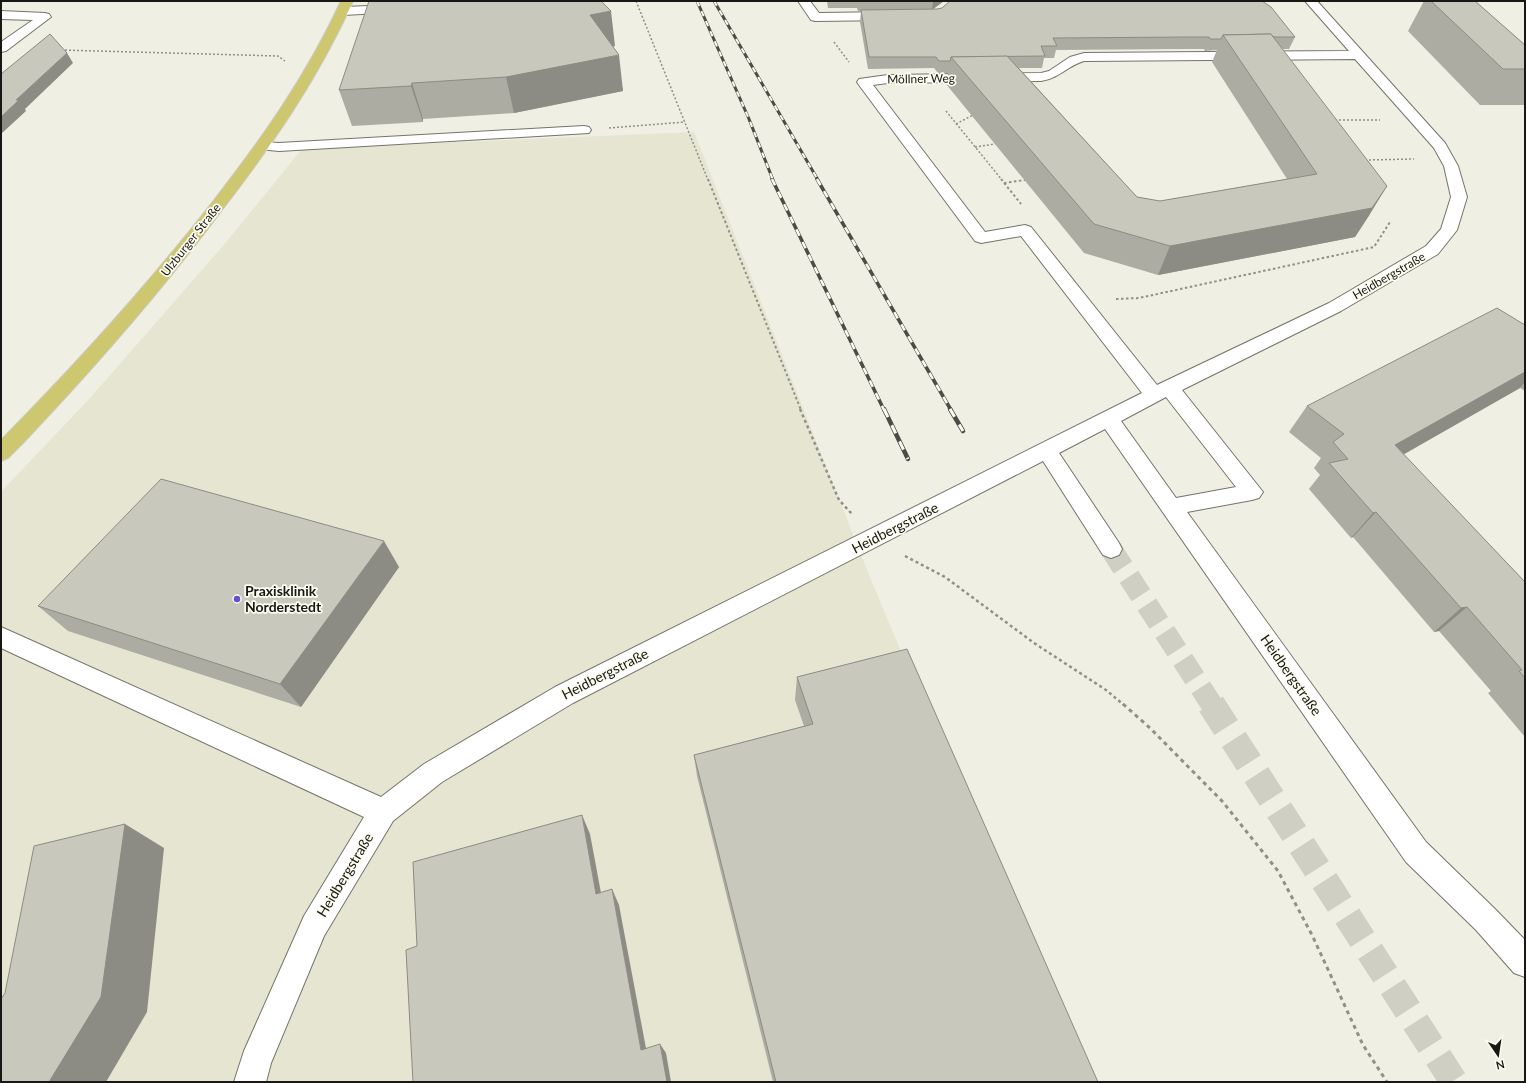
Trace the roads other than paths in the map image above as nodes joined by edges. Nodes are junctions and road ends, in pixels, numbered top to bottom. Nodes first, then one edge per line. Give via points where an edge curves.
1 (804, 1) edge
2 (1311, 1) edge
3 (12, 5) dead end
4 (345, 6) edge
5 (408, 8) edge
6 (1, 15) edge
7 (903, 16) edge
8 (1, 48) edge
9 (1360, 55) junction
10 (584, 130) road end
11 (264, 146) junction
12 (1161, 391) junction
13 (1108, 418) junction
14 (1046, 450) junction
15 (1, 453) edge
16 (1172, 507) junction
17 (1111, 549) tunnel mouth
18 (1, 637) edge
19 (384, 812) junction
20 (1486, 920) junction
21 (1525, 941) edge
22 (1525, 962) edge
23 (250, 1082) edge

1 - 7 street via 815,17
2 - 9 street, Heidbergstraße
3 - 6 street
4 - 5 street
4 - 11 main road, Ulzburger Straße via 315,68
6 - 8 street via 45,17
9 - 12 street, Heidbergstraße via 1440,146 1451,166 1459,197 1449,230 1432,250 1335,307
9 - 12 street, Möllner Weg via 1084,57 1074,59 1051,74 1031,78 888,79 864,82 981,238 1025,230
10 - 11 street via 279,148
11 - 15 main road, Ulzburger Straße via 128,318
12 - 13 street, Heidbergstraße
12 - 16 street via 1252,492
13 - 14 street, Heidbergstraße
13 - 16 street, Heidbergstraße
14 - 17 street
14 - 19 street, Heidbergstraße via 564,695 433,773
16 - 20 street, Heidbergstraße via 1416,852
18 - 19 street
19 - 23 street, Heidbergstraße via 314,926 255,1062
20 - 21 street, Heidbergstraße
20 - 22 street, Heidbergstraße

